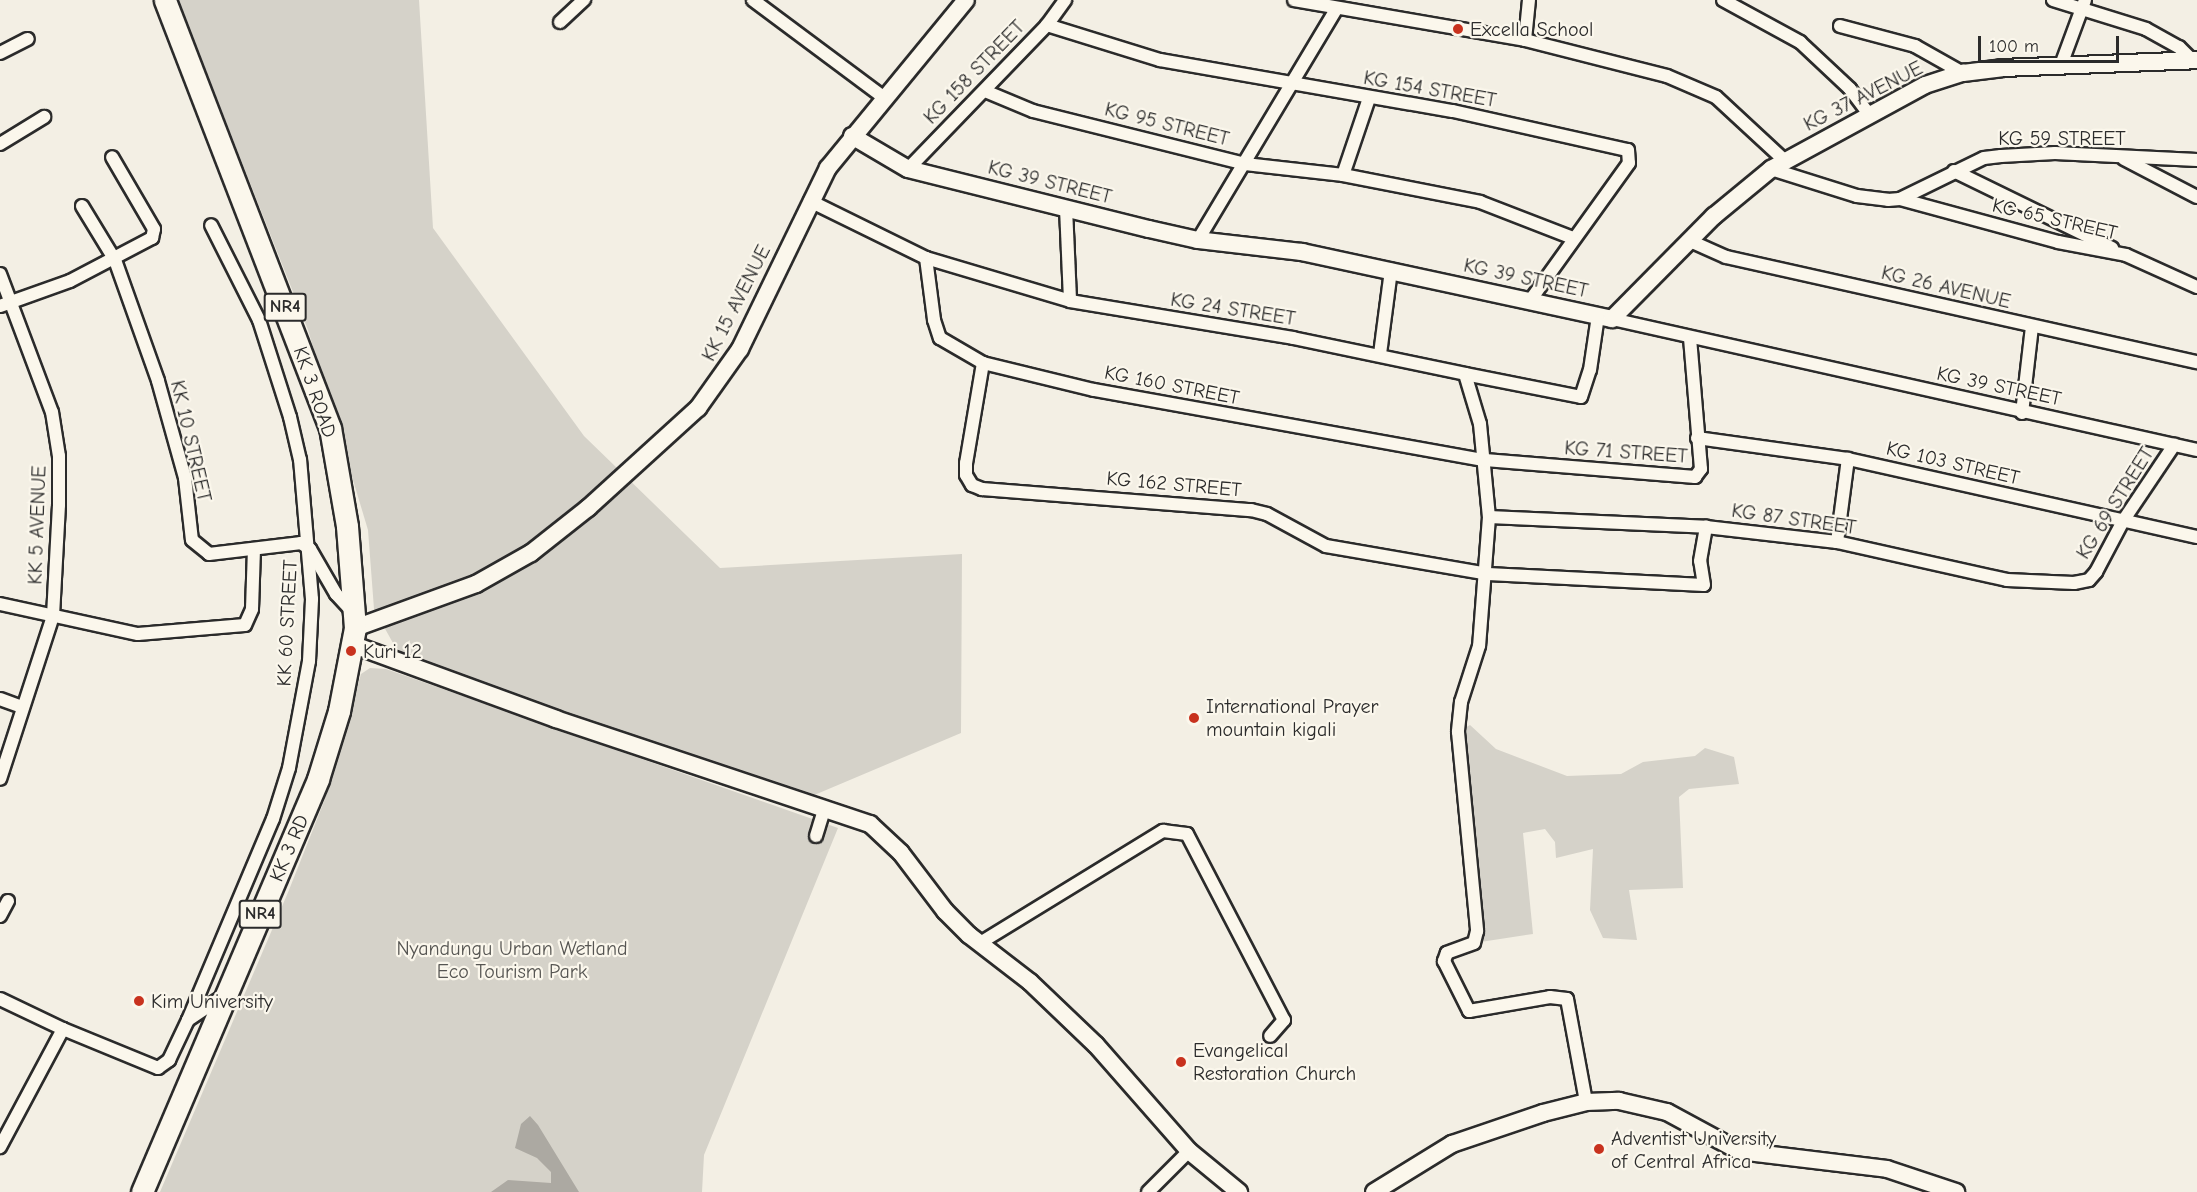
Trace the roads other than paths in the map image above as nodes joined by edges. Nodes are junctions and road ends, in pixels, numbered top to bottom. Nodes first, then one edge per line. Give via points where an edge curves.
1 (165, 0) edge
2 (584, 0) edge
3 (753, 0) edge
4 (966, 0) edge
5 (1065, 0) edge
6 (1294, 0) edge
7 (1529, 0) edge
8 (1723, 0) edge
9 (2053, 0) edge
10 (2082, 4) edge
11 (1337, 8) junction
12 (560, 22) dead end
13 (1047, 25) junction
14 (1840, 26) dead end
15 (28, 39) dead end
16 (1525, 40) junction
17 (0, 53) edge
18 (2194, 60) edge
19 (2061, 65) junction
20 (1963, 73) junction
21 (1292, 85) junction
22 (985, 91) junction
23 (883, 98) junction
24 (1369, 98) junction
25 (1869, 114) junction
26 (44, 117) dead end
27 (852, 136) junction
28 (0, 144) edge
29 (2120, 156) junction
30 (112, 157) dead end
31 (2197, 159) edge
32 (1245, 164) junction
33 (1777, 165) junction
34 (908, 169) junction
35 (1954, 171) junction
36 (1344, 175) junction
37 (2197, 197) edge
38 (1900, 199) junction
39 (810, 201) junction
40 (82, 206) dead end
41 (1066, 208) junction
42 (211, 225) dead end
43 (1573, 238) junction
44 (1198, 240) junction
45 (1690, 241) junction
46 (2126, 255) junction
47 (926, 258) junction
48 (115, 260) junction
49 (1390, 270) junction
50 (0, 274) edge
51 (2197, 287) edge
52 (1070, 301) junction
53 (1530, 301) junction
54 (6, 304) edge
55 (1605, 317) junction
56 (2032, 327) junction
57 (1690, 338) junction
58 (1380, 354) junction
59 (2197, 362) edge
60 (983, 363) junction
61 (1465, 374) junction
62 (2022, 413) junction
63 (1697, 438) junction
64 (2174, 445) junction
65 (2197, 450) edge
66 (1848, 459) junction
67 (1485, 460) junction
68 (1489, 518) junction
69 (2122, 521) junction
70 (1706, 527) junction
71 (2197, 537) edge
72 (1837, 542) junction
73 (310, 549) junction
74 (254, 550) junction
75 (1488, 574) junction
76 (2089, 580) joint
77 (0, 604) edge
78 (53, 616) junction
79 (354, 629) junction
80 (0, 699) edge
81 (22, 707) junction
82 (0, 779) edge
83 (824, 810) junction
84 (816, 836) dead end
85 (8, 902) dead end
86 (0, 916) edge
87 (980, 943) junction
88 (224, 997) junction
89 (0, 999) edge
90 (188, 1020) junction
91 (63, 1029) junction
92 (1270, 1036) dead end
93 (1586, 1102) junction
94 (0, 1147) edge
95 (1189, 1151) junction
96 (142, 1192) edge
97 (1148, 1192) edge
98 (1239, 1192) edge
99 (1374, 1192) edge
100 (1956, 1192) edge

1 - 79 highway, KK 3 ROAD / NR4 via 330,428 343,497
2 - 12 street
3 - 23 street
4 - 23 street, KK 15 AVENUE
5 - 13 street, KG 158 STREET
6 - 11 street
7 - 16 street
8 - 25 street via 1800,42 1850,89
9 - 10 street
10 - 18 street via 2167,39
10 - 19 street
11 - 16 street
11 - 21 street
13 - 21 street, KG 154 STREET via 1160,60
13 - 22 street, KG 158 STREET
14 - 20 street via 1915,46
15 - 17 street
16 - 33 street via 1667,76 1707,91 1738,114
18 - 19 street, KG 37 AVENUE
19 - 20 street, KG 37 AVENUE
20 - 25 street, KG 37 AVENUE via 1925,86
21 - 24 street, KG 154 STREET
21 - 32 street
22 - 32 street, KG 95 STREET via 1033,111
22 - 34 street, KG 158 STREET
23 - 27 street, KK 15 AVENUE
24 - 36 street
24 - 43 street, KG 154 STREET via 1527,126 1628,150 1629,163
25 - 33 street, KG 37 AVENUE
26 - 28 street
27 - 34 street, KG 39 STREET
27 - 39 street, KK 15 AVENUE
29 - 31 street, KG 59 STREET
29 - 35 street, KG 59 STREET via 2001,156
29 - 37 street
30 - 48 street via 154,229 152,238
32 - 36 street, KG 95 STREET
32 - 44 street
33 - 38 street, KG 65 STREET via 1857,196
33 - 45 street, KG 37 AVENUE via 1734,197
34 - 41 street, KG 39 STREET
35 - 38 street, KG 59 STREET
35 - 46 street
36 - 43 street, KG 95 STREET via 1480,202
38 - 46 street, KG 65 STREET via 2058,242
39 - 47 street, KG 24 STREET
39 - 79 street, KK 15 AVENUE via 740,349 698,408 588,508 504,570
40 - 48 street, KK 10 STREET
41 - 44 street, KG 39 STREET
41 - 52 street
42 - 73 street, KK 60 STREET via 238,272 278,375 300,460
43 - 53 street, KG 154 STREET
44 - 49 street, KG 39 STREET via 1302,252
45 - 55 street, KG 37 AVENUE
45 - 56 street, KG 26 AVENUE via 1726,257
46 - 51 street, KG 65 STREET
47 - 52 street, KG 24 STREET
47 - 60 street, KG 160 STREET via 940,338
48 - 54 street
48 - 74 street, KK 10 STREET via 172,425 192,540 210,554
49 - 53 street, KG 39 STREET
49 - 58 street
50 - 54 street, KK 5 AVENUE
52 - 58 street, KG 24 STREET
53 - 55 street, KG 39 STREET
54 - 78 street, KK 5 AVENUE via 52,412 59,456 59,561
55 - 57 street, KG 39 STREET
55 - 61 street, KG 24 STREET via 1581,397
56 - 59 street, KG 26 AVENUE
56 - 62 street
57 - 62 street, KG 39 STREET
57 - 63 street, KG 71 STREET
58 - 61 street, KG 24 STREET
60 - 67 street, KG 160 STREET via 1094,390
60 - 75 street, KG 162 STREET via 966,463 966,475 982,489 1251,510 1267,514 1326,546
61 - 67 street via 1480,423
62 - 64 street, KG 39 STREET
63 - 66 street, KG 103 STREET
63 - 67 street, KG 71 STREET via 1701,469 1695,477
64 - 65 street, KG 39 STREET
64 - 69 street, KG 69 STREET
66 - 69 street, KG 103 STREET
66 - 72 street
67 - 68 street
68 - 70 street, KG 87 STREET
68 - 75 street
69 - 71 street, KG 103 STREET
69 - 76 street, KG 69 STREET
70 - 72 street, KG 87 STREET
70 - 75 street, KG 162 STREET via 1700,561 1704,585
72 - 76 street, KG 87 STREET via 2007,580 2055,584
73 - 74 street, KK 10 STREET via 293,541
73 - 79 street
73 - 90 street, KK 60 STREET via 309,661 289,768 269,829
74 - 78 street via 252,609 245,625 138,634
75 - 93 street via 1479,646 1461,702 1458,732 1477,931 1474,943 1447,953 1444,961 1469,1011 1550,997 1567,999
77 - 78 street
78 - 81 street, KK 5 AVENUE
79 - 83 street via 556,720
79 - 88 highway, KK 3 RD / NR4 via 339,711 318,779
80 - 81 street
81 - 82 street, KK 5 AVENUE
83 - 84 street
83 - 87 street via 860,819 886,836 945,911
85 - 86 street
87 - 92 street via 1163,831 1186,834 1284,1020
87 - 95 street via 1030,982 1096,1045
88 - 90 street
88 - 96 highway, KK 3 RD / NR4
89 - 91 street
90 - 91 street, KK 60 STREET via 169,1060 158,1068
91 - 94 street
93 - 99 street via 1452,1143
93 - 100 street via 1645,1105 1739,1151 1887,1169
95 - 97 street
95 - 98 street

